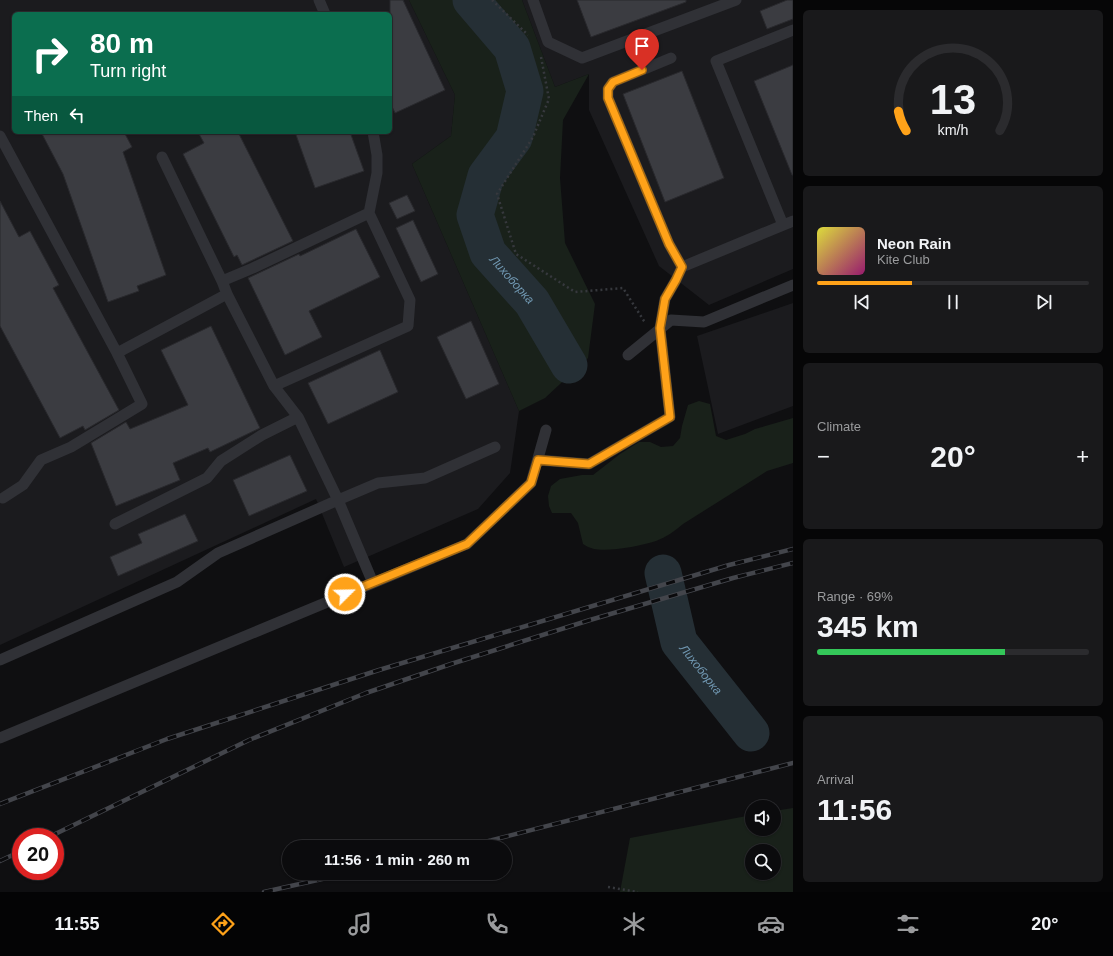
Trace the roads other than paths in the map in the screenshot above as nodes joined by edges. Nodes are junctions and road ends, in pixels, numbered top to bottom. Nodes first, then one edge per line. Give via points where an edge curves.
1 (319, 0) edge
2 (532, 0) edge
3 (736, 0) edge
4 (324, 12) edge
5 (793, 30) edge
6 (671, 58) dead end
7 (373, 134) edge
8 (0, 136) edge
9 (162, 157) dead end
10 (369, 213) junction
11 (788, 223) edge
12 (682, 267) junction
13 (222, 281) junction
14 (793, 285) edge
15 (227, 294) junction
16 (660, 328) junction
17 (117, 353) junction
18 (628, 355) dead end
19 (274, 386) junction
20 (298, 417) junction
21 (546, 430) dead end
22 (495, 447) dead end
23 (538, 460) junction
24 (3, 498) dead end
25 (338, 500) junction
26 (116, 524) dead end
27 (373, 582) junction
28 (0, 660) edge
29 (0, 738) edge

1 - 4 lane
2 - 3 lane via 548,42 582,58
5 - 11 lane via 716,61
6 - 12 lane via 613,82 608,89 608,98 669,244
7 - 10 lane via 377,172
8 - 17 lane
9 - 13 lane
10 - 13 lane
10 - 19 lane via 410,300 408,326
11 - 12 lane
12 - 16 lane via 665,299
13 - 15 lane
14 - 16 lane via 704,322 671,320
15 - 17 lane
15 - 19 lane
16 - 18 lane
16 - 23 lane via 670,417 589,464
17 - 24 lane via 142,404 71,447 41,460 23,484
19 - 20 lane
20 - 25 lane
20 - 26 lane via 262,435 222,461 207,478
21 - 23 lane
22 - 25 lane via 426,478 378,483
23 - 27 lane via 531,483 467,544
25 - 27 lane
25 - 28 lane via 218,553 177,582
27 - 29 lane

